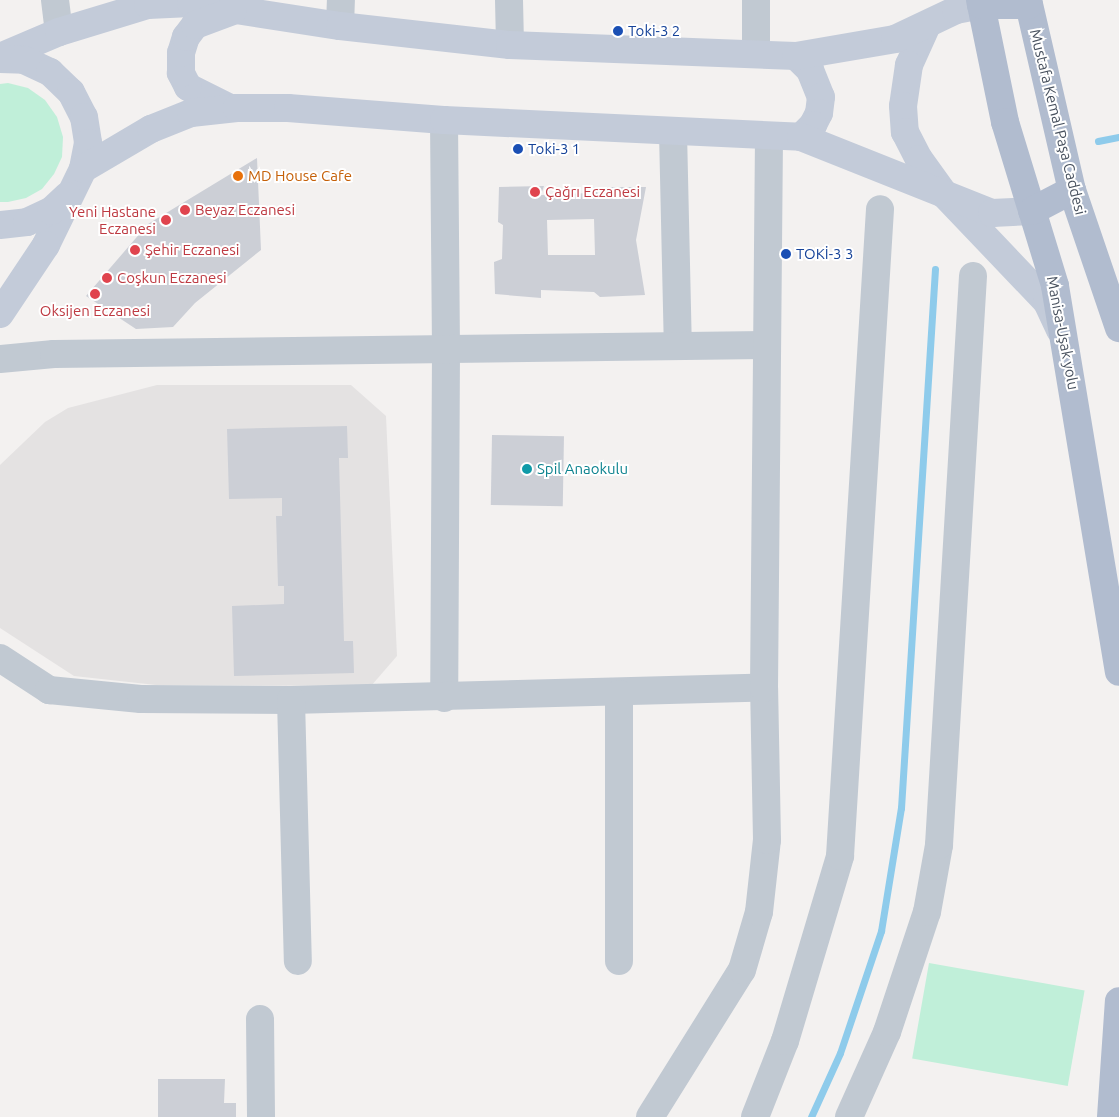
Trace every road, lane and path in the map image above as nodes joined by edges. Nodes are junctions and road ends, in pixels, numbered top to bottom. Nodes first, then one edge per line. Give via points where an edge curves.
1 (55, 0) edge
2 (509, 0) edge
3 (756, 0) edge
4 (187, 2) edge
5 (981, 2) edge
6 (1029, 2) edge
7 (234, 10) junction
8 (341, 13) edge
9 (927, 25) junction
10 (58, 32) junction
11 (510, 45) junction
12 (756, 54) junction
13 (796, 56) junction
14 (0, 58) edge
15 (230, 108) junction
16 (444, 120) junction
17 (673, 132) junction
18 (769, 136) junction
19 (801, 137) junction
20 (83, 169) junction
21 (1072, 190) junction
22 (70, 193) junction
23 (945, 194) junction
24 (880, 209) dead end
25 (1032, 211) junction
26 (0, 225) edge
27 (973, 276) dead end
28 (0, 314) edge
29 (1119, 328) edge
30 (767, 345) junction
31 (678, 346) junction
32 (1068, 347) junction
33 (446, 350) junction
34 (0, 359) edge
35 (0, 658) edge
36 (1119, 672) edge
37 (764, 688) junction
38 (619, 694) junction
39 (444, 698) junction
40 (291, 700) junction
41 (298, 961) dead end
42 (619, 961) dead end
43 (1119, 1001) edge
44 (260, 1019) dead end
45 (260, 1117) edge
46 (650, 1117) edge
47 (755, 1117) edge
48 (849, 1117) edge
49 (1111, 1117) edge

1 - 10 street
2 - 11 street
3 - 12 street
4 - 7 street
4 - 10 street via 148,5
5 - 6 main road
5 - 9 street
5 - 25 main road, Manisa-Uşak yolu via 1005,122
6 - 21 main road, Mustafa Kemal Paşa Caddesi
7 - 8 street
7 - 15 street via 195,25 186,37 181,53 181,73 188,86
8 - 11 street
9 - 13 street via 895,39
9 - 23 street via 909,65 903,106 905,132 919,159
10 - 14 street
11 - 12 street
12 - 13 street
13 - 19 street via 810,70 821,97 813,125
14 - 20 street via 24,60 50,72 71,92 84,117 88,143
15 - 16 street via 288,108
15 - 20 street via 191,112 151,129
16 - 17 street
16 - 33 street
17 - 18 street
17 - 31 street
18 - 19 street
18 - 30 street
19 - 23 street
20 - 22 street
21 - 25 main road
21 - 29 main road, Mustafa Kemal Paşa Caddesi
22 - 26 street via 51,211 27,222
22 - 28 street via 46,245
23 - 25 street via 992,213
23 - 32 street via 1047,302
24 - 47 street via 840,856 786,1041
25 - 32 main road, Manisa-Uşak yolu via 1055,286
27 - 48 street via 939,845 927,912 887,1032
30 - 31 street
30 - 37 street
31 - 33 street
32 - 36 main road, Manisa-Uşak yolu
33 - 34 street via 54,354
33 - 39 street
35 - 40 street via 49,690 141,699
37 - 38 street
37 - 46 street via 767,840 759,912 742,970
38 - 39 street
38 - 42 street
39 - 40 street
40 - 41 street
43 - 49 main road
44 - 45 street

